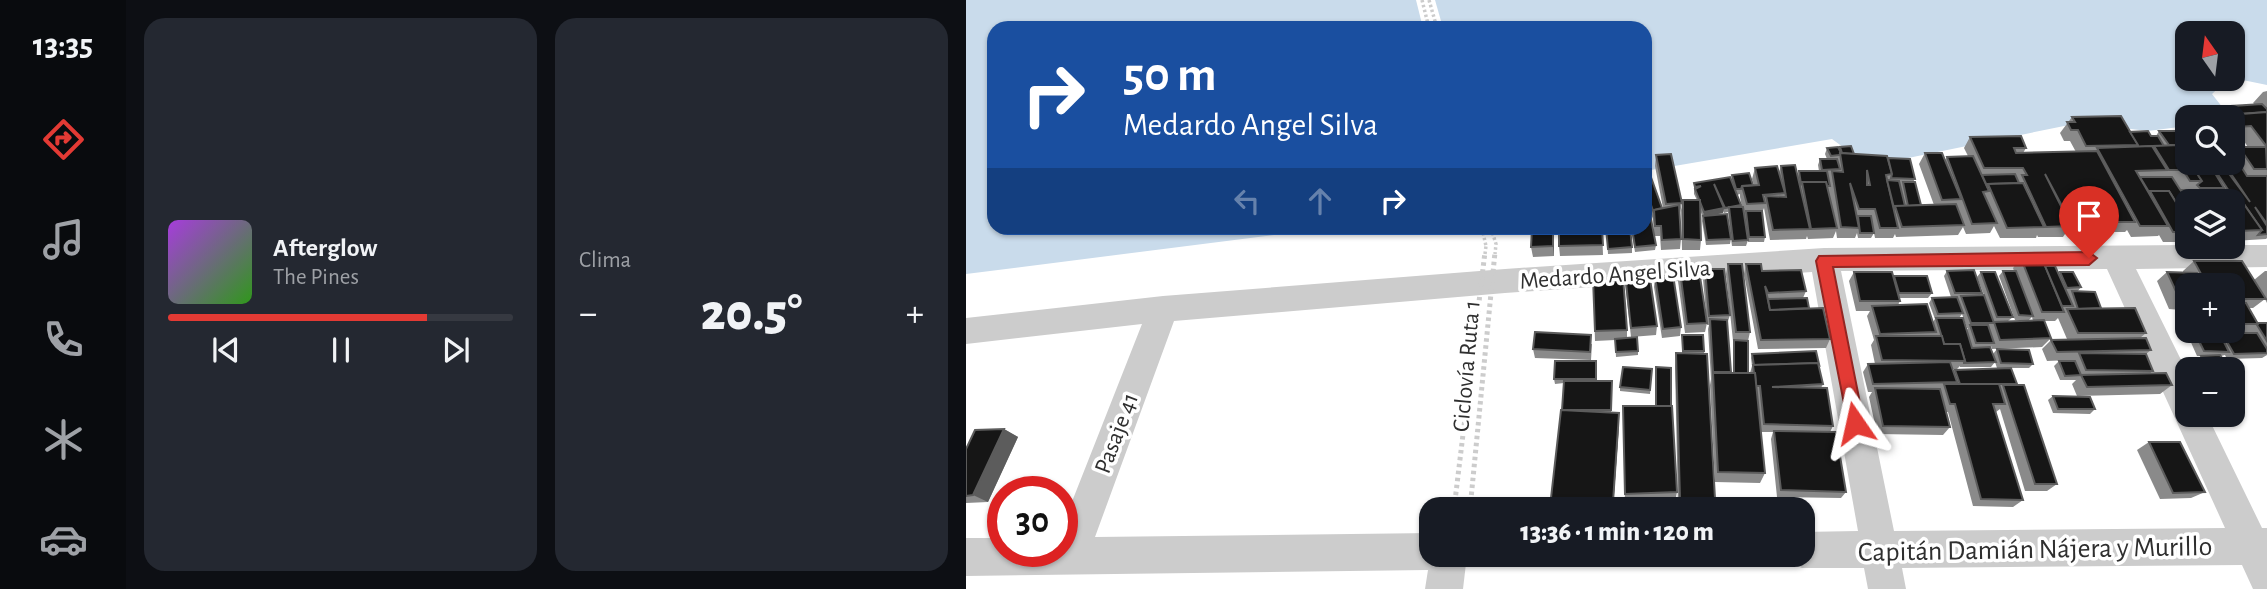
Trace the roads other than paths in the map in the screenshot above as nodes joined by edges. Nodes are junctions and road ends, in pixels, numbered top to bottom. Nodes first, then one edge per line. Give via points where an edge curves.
1 (2267, 256) edge
2 (2116, 258) junction
3 (1824, 261) junction
4 (1163, 309) junction
5 (966, 331) edge
6 (2175, 383) edge
7 (2196, 427) edge
8 (1078, 532) edge
9 (1815, 550) edge
10 (1879, 550) junction
11 (1419, 551) edge
12 (1078, 556) edge
13 (966, 557) edge
14 (987, 557) edge
15 (2262, 557) edge
16 (1447, 567) edge
17 (1444, 589) edge
18 (1887, 589) edge

1 - 2 street, Medardo Angel Silva
2 - 3 street, Medardo Angel Silva
2 - 6 street
3 - 4 street, Medardo Angel Silva
3 - 10 street
4 - 5 street, Medardo Angel Silva
4 - 8 street, Pasaje 41
7 - 15 street
9 - 10 street, Capitán Damián Nájera y Murillo
10 - 15 street, Capitán Damián Nájera y Murillo
10 - 18 street
11 - 12 street
13 - 14 street
16 - 17 street

